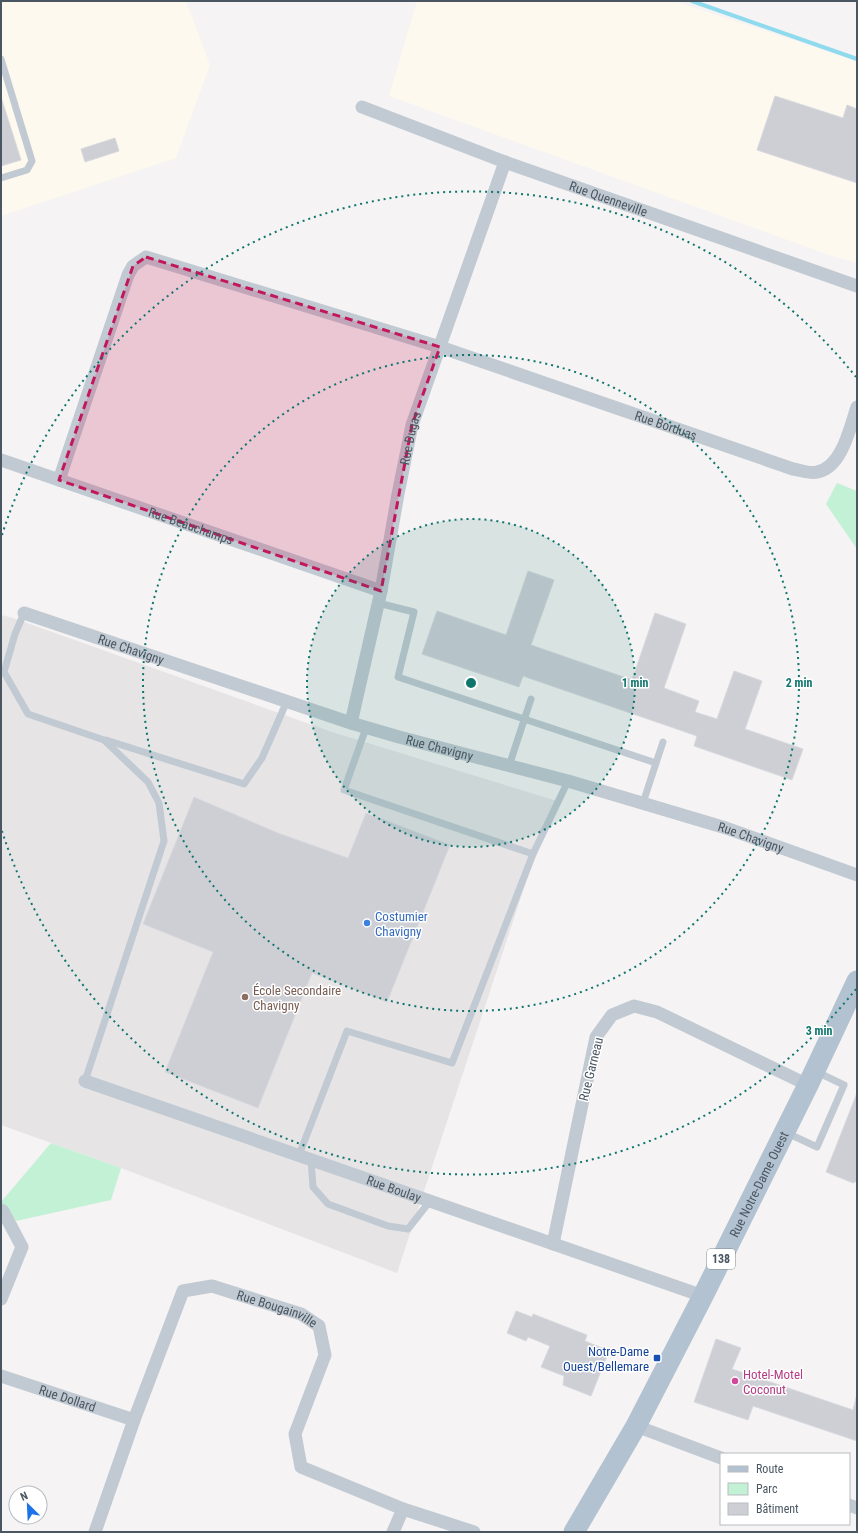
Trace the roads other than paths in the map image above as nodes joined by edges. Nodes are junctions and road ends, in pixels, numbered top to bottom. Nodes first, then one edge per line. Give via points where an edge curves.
1 (1, 60) edge
2 (362, 107) dead end
3 (505, 162) junction
4 (1, 178) edge
5 (857, 286) edge
6 (440, 347) junction
7 (857, 407) edge
8 (1, 460) edge
9 (59, 480) junction
10 (379, 597) junction
11 (24, 613) joint
12 (531, 699) dead end
13 (287, 701) junction
14 (524, 719) junction
15 (351, 724) junction
16 (366, 728) junction
17 (104, 740) junction
18 (663, 742) dead end
19 (656, 763) junction
20 (509, 766) junction
21 (568, 781) junction
22 (643, 803) junction
23 (533, 854) junction
24 (857, 875) edge
25 (855, 991) edge
26 (811, 1078) junction
27 (85, 1081) joint
28 (785, 1132) junction
29 (305, 1157) junction
30 (430, 1201) junction
31 (1, 1210) edge
32 (553, 1244) junction
33 (703, 1296) junction
34 (1, 1299) edge
35 (1, 1376) edge
36 (134, 1420) junction
37 (636, 1426) junction
38 (720, 1458) edge
39 (403, 1510) junction
40 (95, 1532) edge
41 (393, 1532) edge
42 (474, 1532) edge
43 (574, 1532) edge

1 - 4 lane via 32,161 27,170
2 - 3 street, Rue Quenneville
3 - 5 street, Rue Quenneville
3 - 6 street, Rue Dugas
6 - 7 street, Rue Borduas via 793,469 817,473 832,465 841,451
6 - 9 street, Rue Borduas via 146,257 133,266 128,275
6 - 10 street, Rue Dugas via 412,425
8 - 9 street, Rue Beauchamps
9 - 10 street, Rue Beauchamps
10 - 14 lane via 414,612 398,677
10 - 15 street, Rue Dugas
11 - 13 street, Rue Chavigny
11 - 17 lane via 4,672 28,714
12 - 14 lane
13 - 15 street, Rue Chavigny
13 - 17 lane via 262,758 244,784
14 - 19 lane
14 - 20 lane
15 - 16 street, Rue Chavigny
16 - 20 street, Rue Chavigny
16 - 23 lane via 344,790
17 - 27 lane via 148,782 159,803 164,841
18 - 19 lane
19 - 22 lane
20 - 21 street, Rue Chavigny
21 - 22 street, Rue Chavigny
21 - 23 lane
22 - 24 street, Rue Chavigny via 726,828
23 - 29 lane via 452,1063 347,1031
25 - 26 main road, Rue Notre-Dame Ouest / 138
26 - 28 main road, Rue Notre-Dame Ouest / 138
26 - 28 lane via 844,1085 817,1147
26 - 32 street, Rue Garneau via 657,1012 634,1006 612,1015 596,1037
27 - 29 street, Rue Boulay
28 - 33 main road, Rue Notre-Dame Ouest / 138
29 - 30 street, Rue Boulay
29 - 30 lane via 313,1187 328,1204 388,1226 408,1229
30 - 32 street, Rue Boulay
31 - 34 street via 22,1247
32 - 33 street, Rue Boulay
33 - 37 main road, Rue Notre-Dame Ouest / 138
35 - 36 street, Rue Dollard
36 - 39 street, Rue Bougainville via 183,1291 212,1286 301,1314 319,1326 324,1355 295,1434 302,1467
36 - 40 street, Rue Bougainville
37 - 38 street
37 - 43 main road, Rue Notre-Dame Ouest / 138
39 - 41 street
39 - 42 street, Rue Bougainville

